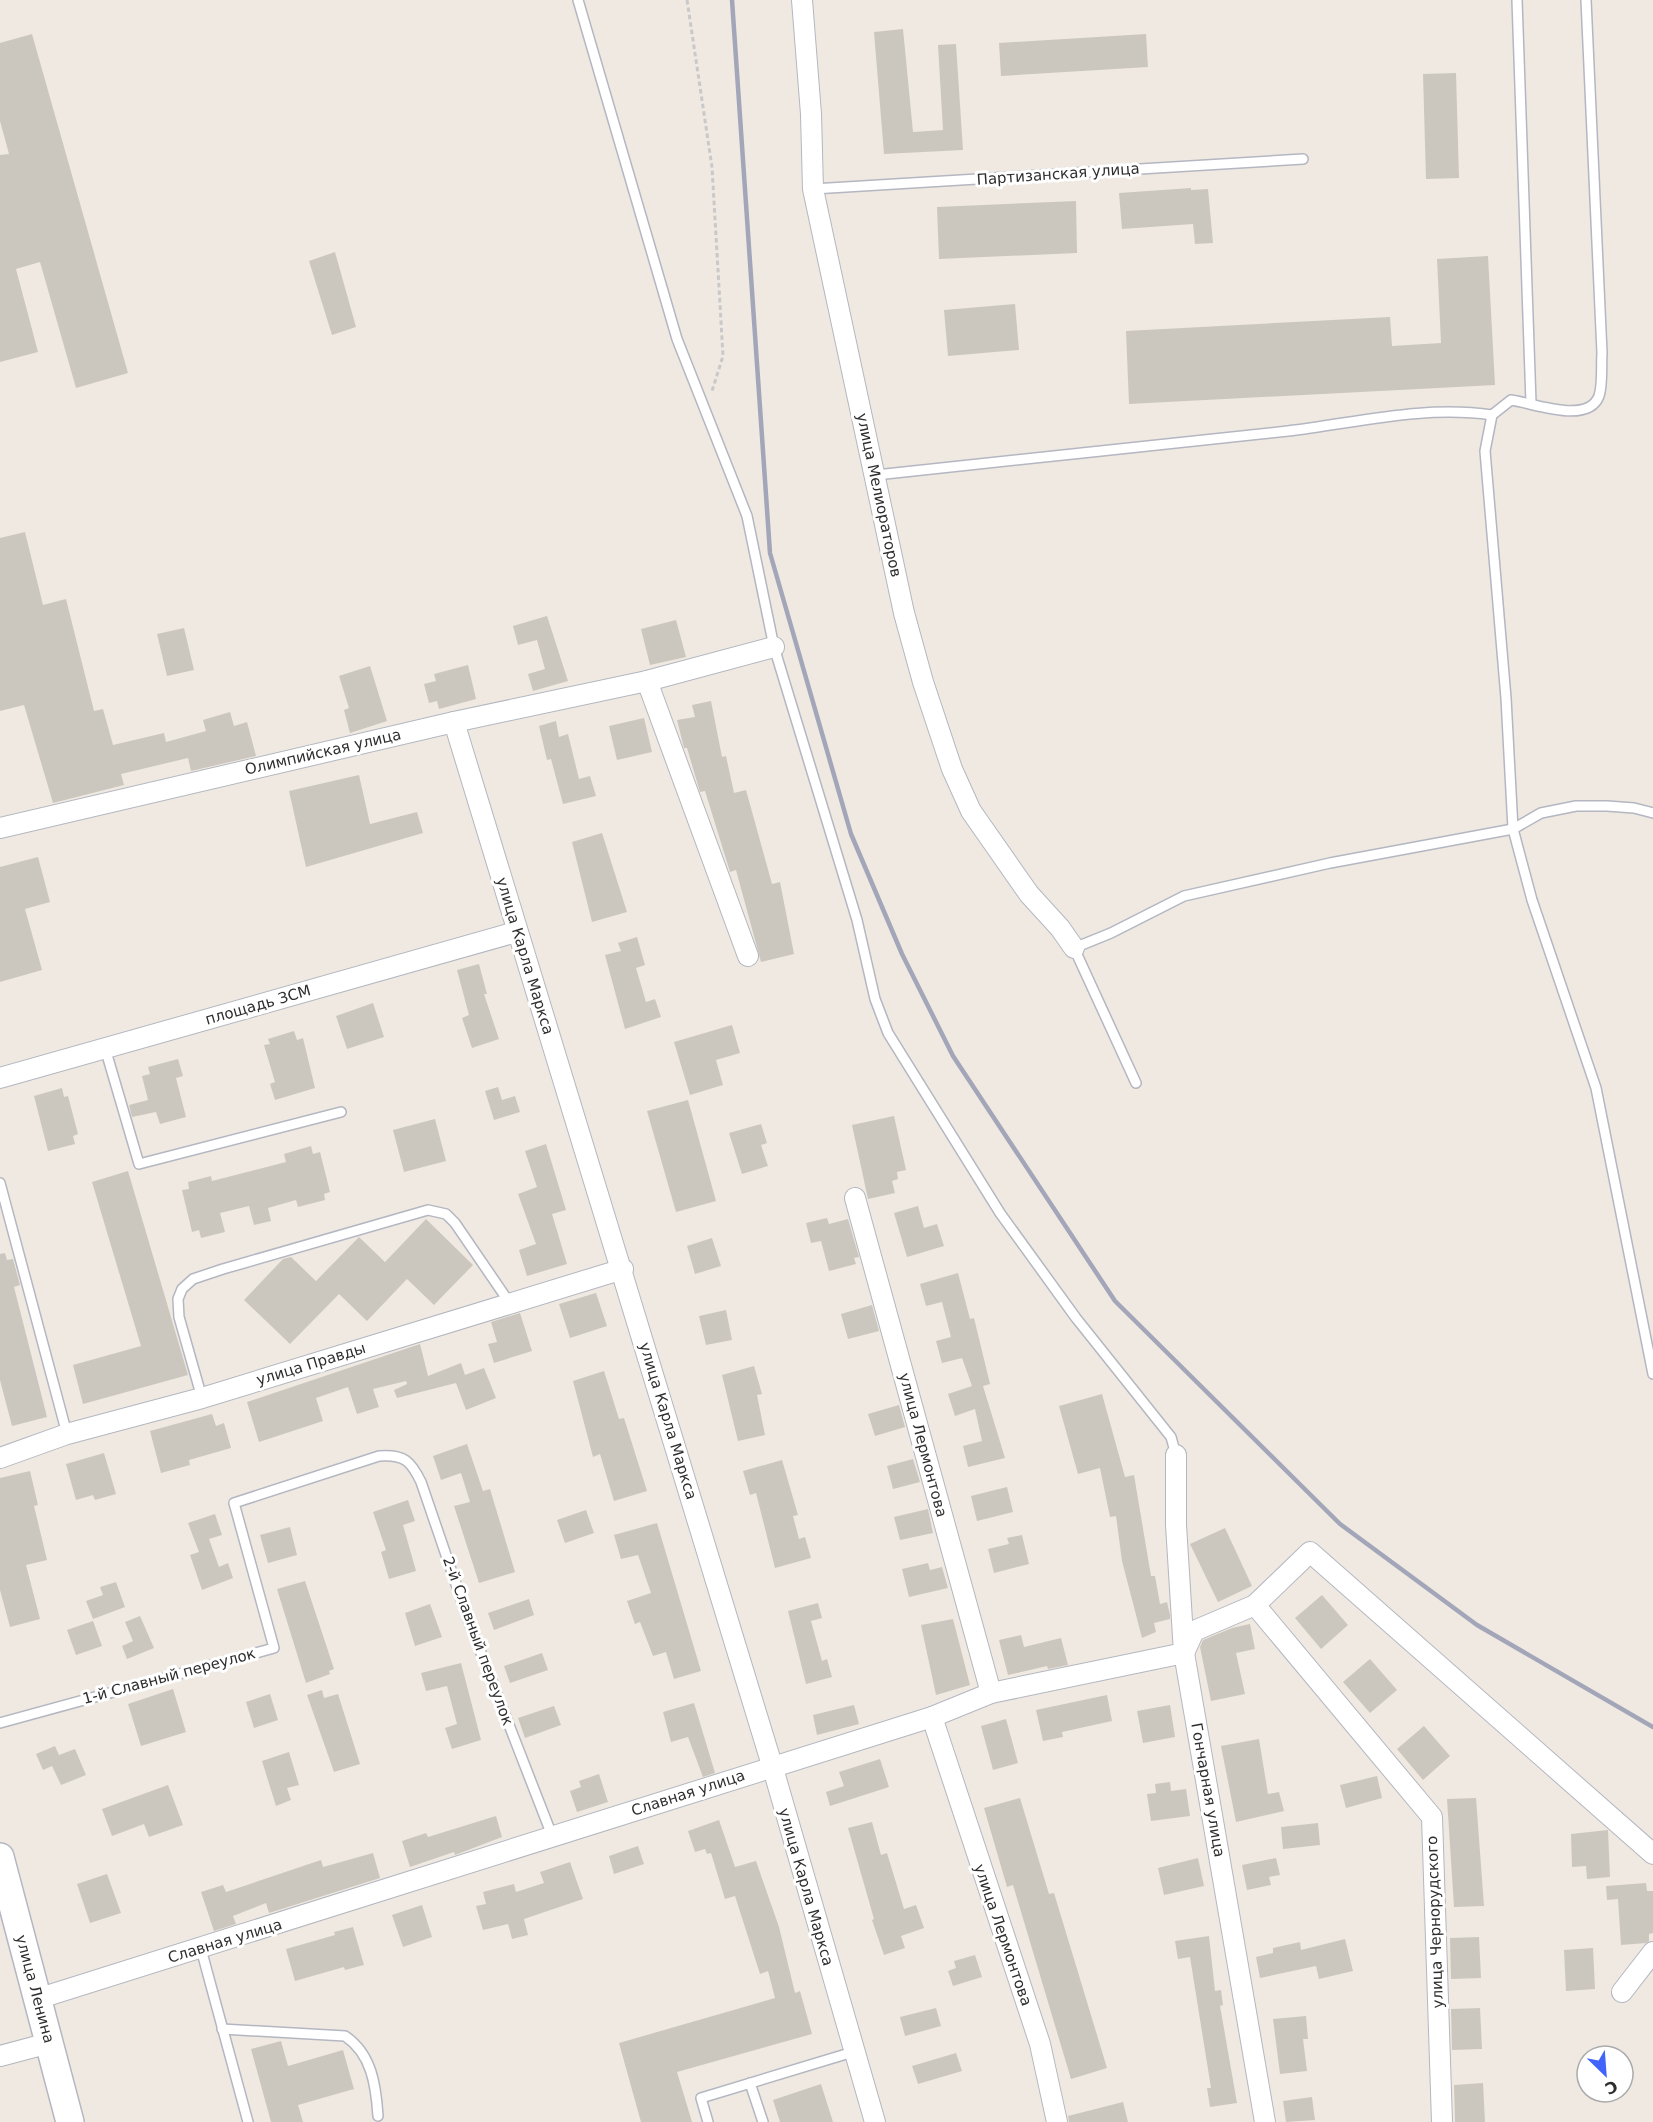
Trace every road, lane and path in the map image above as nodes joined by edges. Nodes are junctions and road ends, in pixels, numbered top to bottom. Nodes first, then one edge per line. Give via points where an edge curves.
1 (578, 0) edge
2 (687, 0) edge
3 (802, 0) edge
4 (1517, 0) edge
5 (1586, 0) edge
6 (1304, 159) dead end
7 (813, 189) junction
8 (1532, 403) junction
9 (703, 405) junction
10 (1492, 415) junction
11 (876, 475) junction
12 (774, 647) junction
13 (646, 681) junction
14 (454, 722) junction
15 (1653, 813) edge
16 (0, 828) edge
17 (1513, 829) junction
18 (516, 932) junction
19 (1074, 948) junction
20 (748, 956) dead end
21 (105, 1048) junction
22 (0, 1078) edge
23 (1136, 1083) dead end
24 (341, 1112) dead end
25 (0, 1183) edge
26 (855, 1198) dead end
27 (623, 1269) junction
28 (509, 1302) junction
29 (1653, 1374) edge
30 (202, 1398) junction
31 (67, 1434) junction
32 (394, 1455) joint
33 (1176, 1455) joint
34 (0, 1458) edge
35 (1255, 1605) junction
36 (1184, 1653) junction
37 (991, 1693) junction
38 (932, 1717) junction
39 (0, 1723) edge
40 (772, 1766) junction
41 (553, 1838) junction
42 (1653, 1854) edge
43 (0, 1857) edge
44 (201, 1949) junction
45 (1653, 1952) edge
46 (1622, 1992) dead end
47 (38, 1999) junction
48 (222, 2029) junction
49 (49, 2043) junction
50 (853, 2052) junction
51 (0, 2056) edge
52 (750, 2083) junction
53 (378, 2115) dead end
54 (70, 2122) edge
55 (248, 2122) edge
56 (708, 2122) edge
57 (763, 2122) edge
58 (874, 2122) edge
59 (1057, 2122) edge
60 (1265, 2122) edge
61 (1442, 2122) edge

1 - 9 lane via 677,339
2 - 9 path via 712,167 723,356 716,384
3 - 7 street, улица Мелиораторов
4 - 8 lane
5 - 8 lane via 1602,353 1599,396 1583,410 1549,409
6 - 7 lane, Партизанская улица
7 - 11 street, улица Мелиораторов
8 - 10 lane via 1511,400
9 - 12 lane via 747,516
10 - 11 lane via 1462,411 1406,414
10 - 17 lane via 1485,451
11 - 19 street, улица Мелиораторов via 904,613 952,768 971,811 1029,894
12 - 13 street, Олимпийская улица
12 - 33 lane via 888,1033 1000,1213 1076,1318 1171,1437
13 - 14 street, Олимпийская улица
13 - 20 street
14 - 16 street, Олимпийская улица
14 - 18 street, улица Карла Маркса
15 - 17 lane via 1634,808 1575,806 1541,813
17 - 19 lane via 1330,863 1184,896
17 - 29 lane via 1532,900 1596,1088
18 - 21 street, площадь ЗСМ
18 - 27 street, улица Карла Маркса
19 - 23 lane
21 - 22 street, площадь ЗСМ
21 - 24 lane via 139,1164
25 - 31 lane
26 - 37 street, улица Лермонтова
27 - 28 street, улица Правды
27 - 40 street, улица Карла Маркса
28 - 30 street, улица Правды
28 - 30 lane via 455,1223 439,1210 223,1269 193,1279 178,1299 179,1317
30 - 31 street, улица Правды
31 - 34 street, улица Правды
32 - 39 lane, 1-й Славный переулок via 380,1456 234,1503 274,1648
32 - 41 lane, 2-й Славный переулок via 412,1464 421,1482 469,1622
33 - 36 street, Гончарная улица
35 - 36 street via 1194,1631
35 - 42 street via 1310,1552
35 - 61 street, улица Чернорудского via 1432,1817
36 - 37 street, Славная улица
36 - 60 street, Гончарная улица
37 - 38 street, Славная улица
38 - 40 street, Славная улица
38 - 59 street, улица Лермонтова via 1040,2044
40 - 41 street, Славная улица
40 - 50 street, улица Карла Маркса
41 - 44 street, Славная улица
43 - 47 main road, улица Ленина
44 - 47 street, Славная улица
44 - 48 lane
45 - 46 street
47 - 49 main road, улица Ленина
48 - 53 lane via 345,2036 358,2044 375,2081
48 - 55 lane
49 - 51 street
49 - 54 main road, улица Ленина
50 - 52 lane
50 - 58 street, улица Карла Маркса
52 - 56 lane via 701,2098
52 - 57 lane

